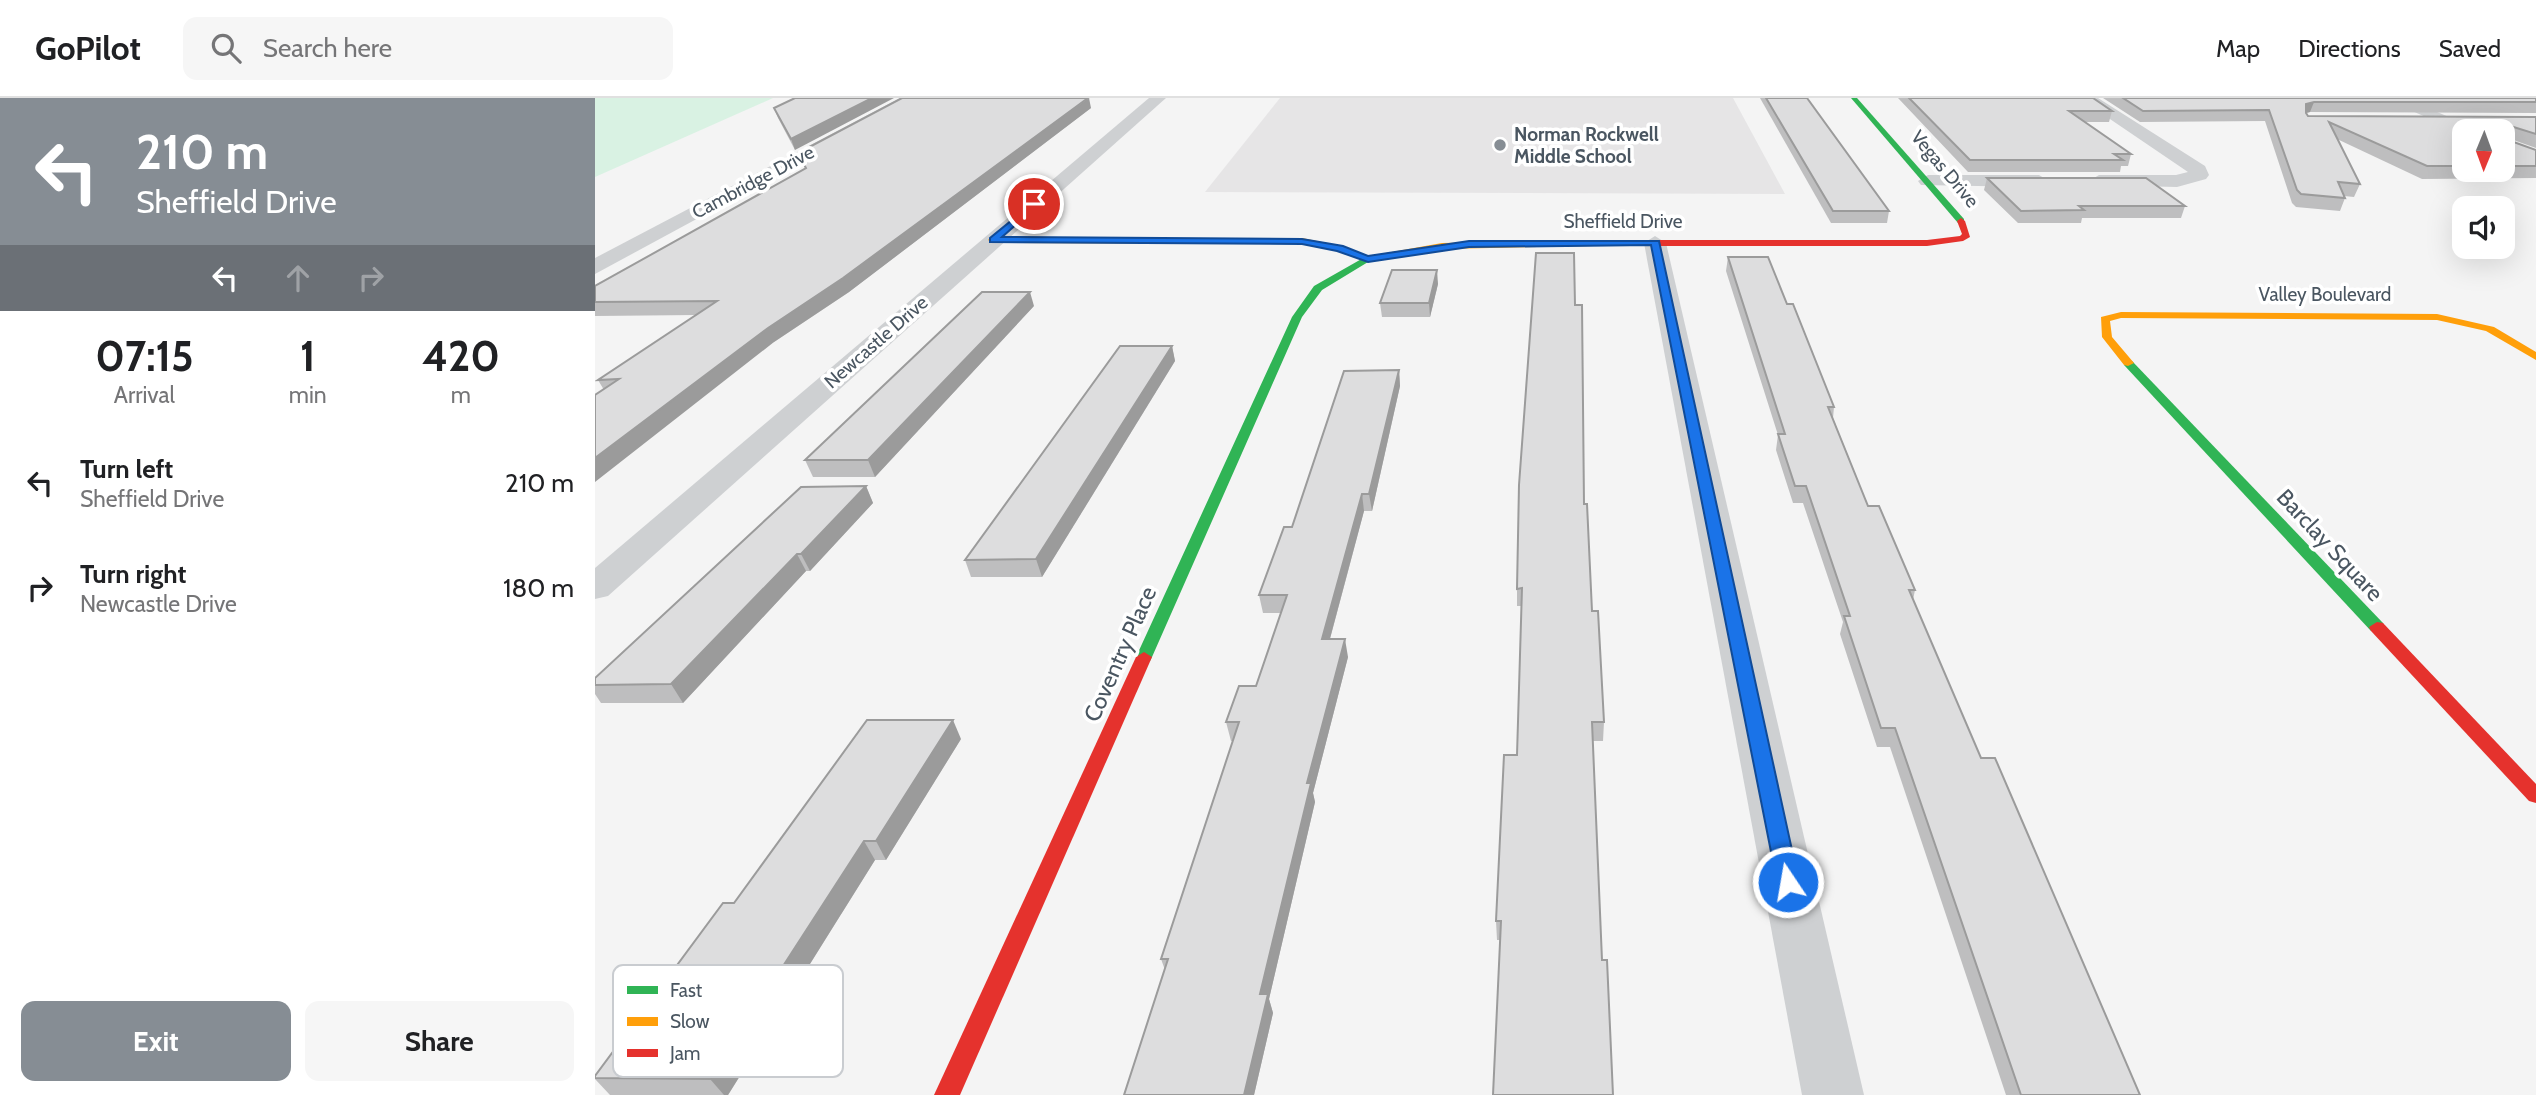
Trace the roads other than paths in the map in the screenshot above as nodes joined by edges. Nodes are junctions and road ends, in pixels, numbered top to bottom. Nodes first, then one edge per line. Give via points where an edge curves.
1 (912, 98) edge
2 (1158, 98) edge
3 (1854, 98) edge
4 (2087, 98) edge
5 (2391, 98) edge
6 (2404, 120) edge
7 (2444, 120) junction
8 (2452, 121) edge
9 (1928, 180) junction
10 (2052, 181) edge
11 (2080, 181) edge
12 (1963, 238) joint
13 (993, 240) junction
14 (1655, 243) junction
15 (1368, 259) junction
16 (595, 267) edge
17 (2105, 319) joint
18 (2536, 357) edge
19 (595, 588) edge
20 (2536, 796) edge
21 (947, 1095) edge
22 (1832, 1095) edge

1 - 16 street, Cambridge Drive
2 - 13 street, Newcastle Drive
3 - 9 street, Vegas Drive
4 - 11 street via 2198,170 2200,176 2177,181
5 - 7 street
6 - 7 street
7 - 8 street
9 - 10 street
9 - 12 street, Vegas Drive via 1966,227
12 - 14 street, Sheffield Drive via 1927,243
13 - 15 street, Sheffield Drive via 1289,241 1319,243
13 - 19 street, Newcastle Drive
14 - 15 street, Sheffield Drive via 1469,244
14 - 22 street
15 - 21 street, Coventry Place via 1318,288 1297,317
17 - 18 street, Valley Boulevard via 2121,315 2437,317 2490,329
17 - 20 street, Barclay Square via 2106,337 2118,352

